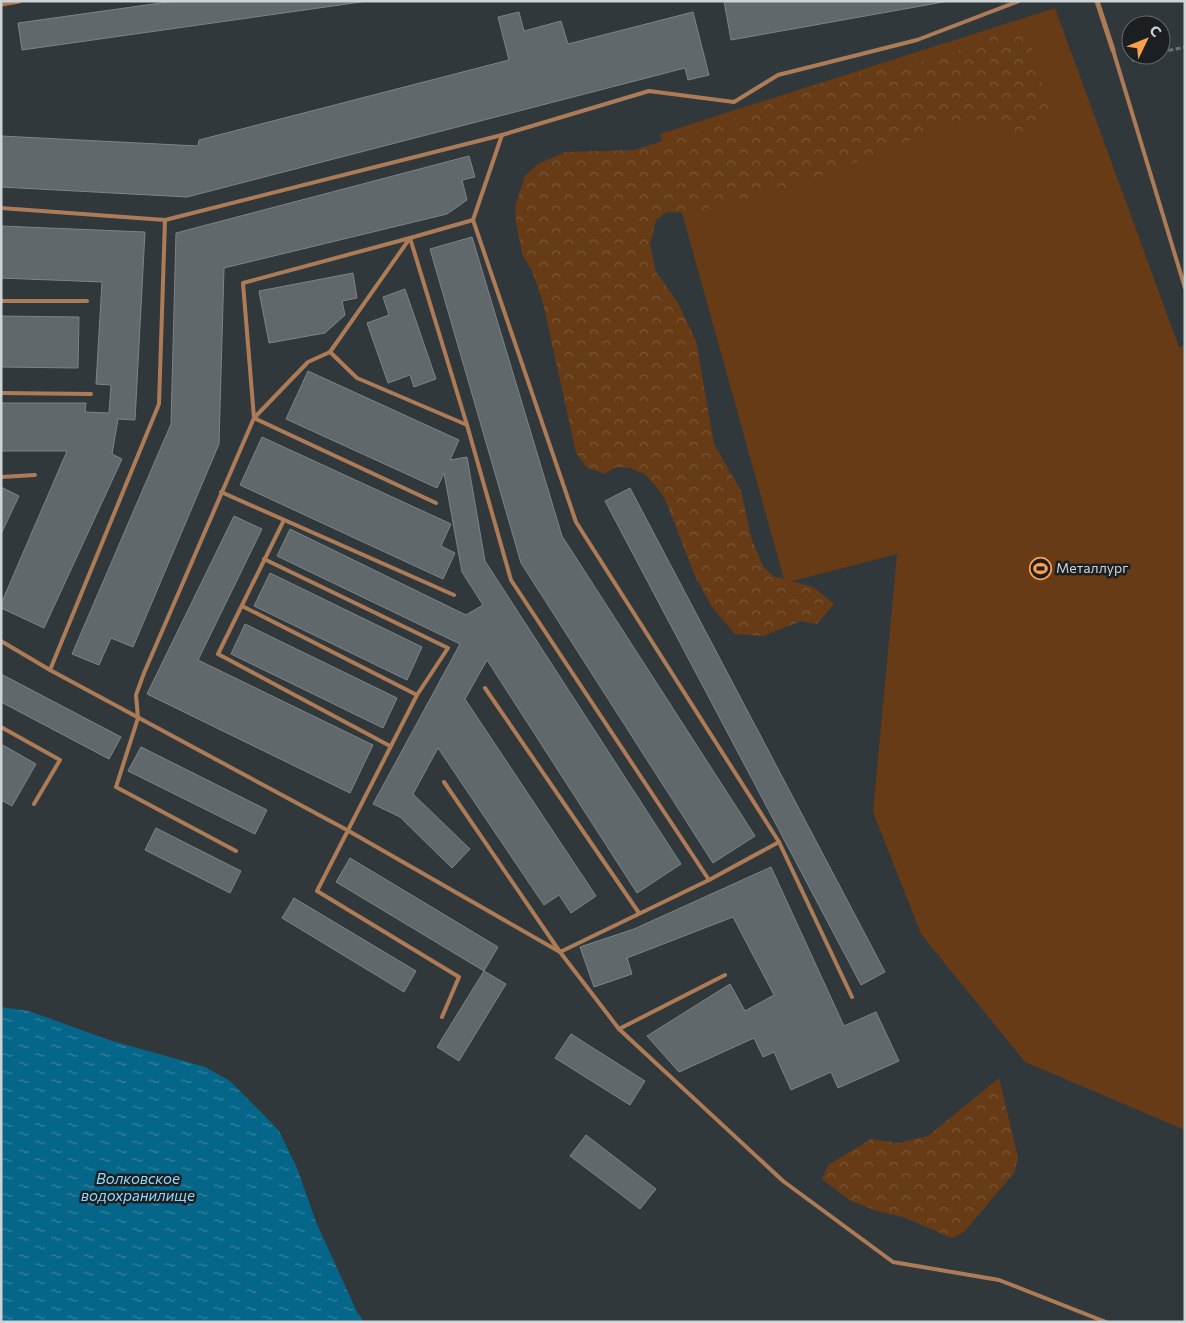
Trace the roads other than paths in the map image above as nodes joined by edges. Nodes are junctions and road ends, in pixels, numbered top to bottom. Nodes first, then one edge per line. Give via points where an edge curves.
1 (19, 1) edge
2 (1019, 1) edge
3 (1097, 1) edge
4 (1, 4) edge
5 (1113, 50) joint
6 (502, 135) junction
7 (1, 208) edge
8 (165, 220) junction
9 (473, 220) junction
10 (410, 238) junction
11 (1185, 288) edge
12 (1, 301) edge
13 (87, 301) dead end
14 (330, 352) junction
15 (1, 393) edge
16 (91, 394) dead end
17 (254, 418) junction
18 (468, 425) junction
19 (35, 476) dead end
20 (1, 477) edge
21 (221, 492) junction
22 (436, 503) dead end
23 (284, 520) junction
24 (264, 559) junction
25 (454, 595) dead end
26 (242, 606) junction
27 (1, 642) edge
28 (50, 670) junction
29 (485, 688) dead end
30 (417, 695) junction
31 (138, 718) junction
32 (1, 727) edge
33 (390, 746) junction
34 (444, 782) dead end
35 (34, 804) dead end
36 (347, 830) junction
37 (779, 842) junction
38 (236, 852) dead end
39 (709, 880) junction
40 (639, 914) junction
41 (560, 952) junction
42 (726, 975) dead end
43 (852, 997) dead end
44 (442, 1017) dead end
45 (619, 1029) junction
46 (1106, 1322) edge

1 - 4 street
2 - 6 lane via 917,40 778,75 734,102 649,91
3 - 5 street
5 - 11 lane
6 - 8 lane
6 - 9 lane
7 - 8 lane
8 - 28 lane via 159,404
9 - 10 lane
9 - 37 lane via 576,522
10 - 14 lane
10 - 17 lane via 243,283
10 - 18 lane
12 - 13 lane
14 - 17 lane via 308,362
14 - 18 lane via 357,378
15 - 16 lane
17 - 21 lane
17 - 22 lane
18 - 39 lane via 511,580
19 - 20 lane
21 - 23 lane
21 - 31 lane via 144,673 136,695
23 - 24 lane
23 - 25 lane
24 - 26 lane
24 - 30 lane via 448,648
26 - 30 lane
26 - 33 lane via 218,654
27 - 28 lane
28 - 31 lane
29 - 40 lane
30 - 33 lane
31 - 36 lane
31 - 38 lane via 116,787
32 - 35 lane via 60,760
33 - 36 lane
34 - 41 lane
36 - 41 lane
36 - 44 lane via 317,891 459,977
37 - 39 lane
37 - 43 lane
39 - 40 lane
40 - 41 lane
41 - 45 lane
42 - 45 lane
45 - 46 lane via 782,1181 893,1262 999,1280

